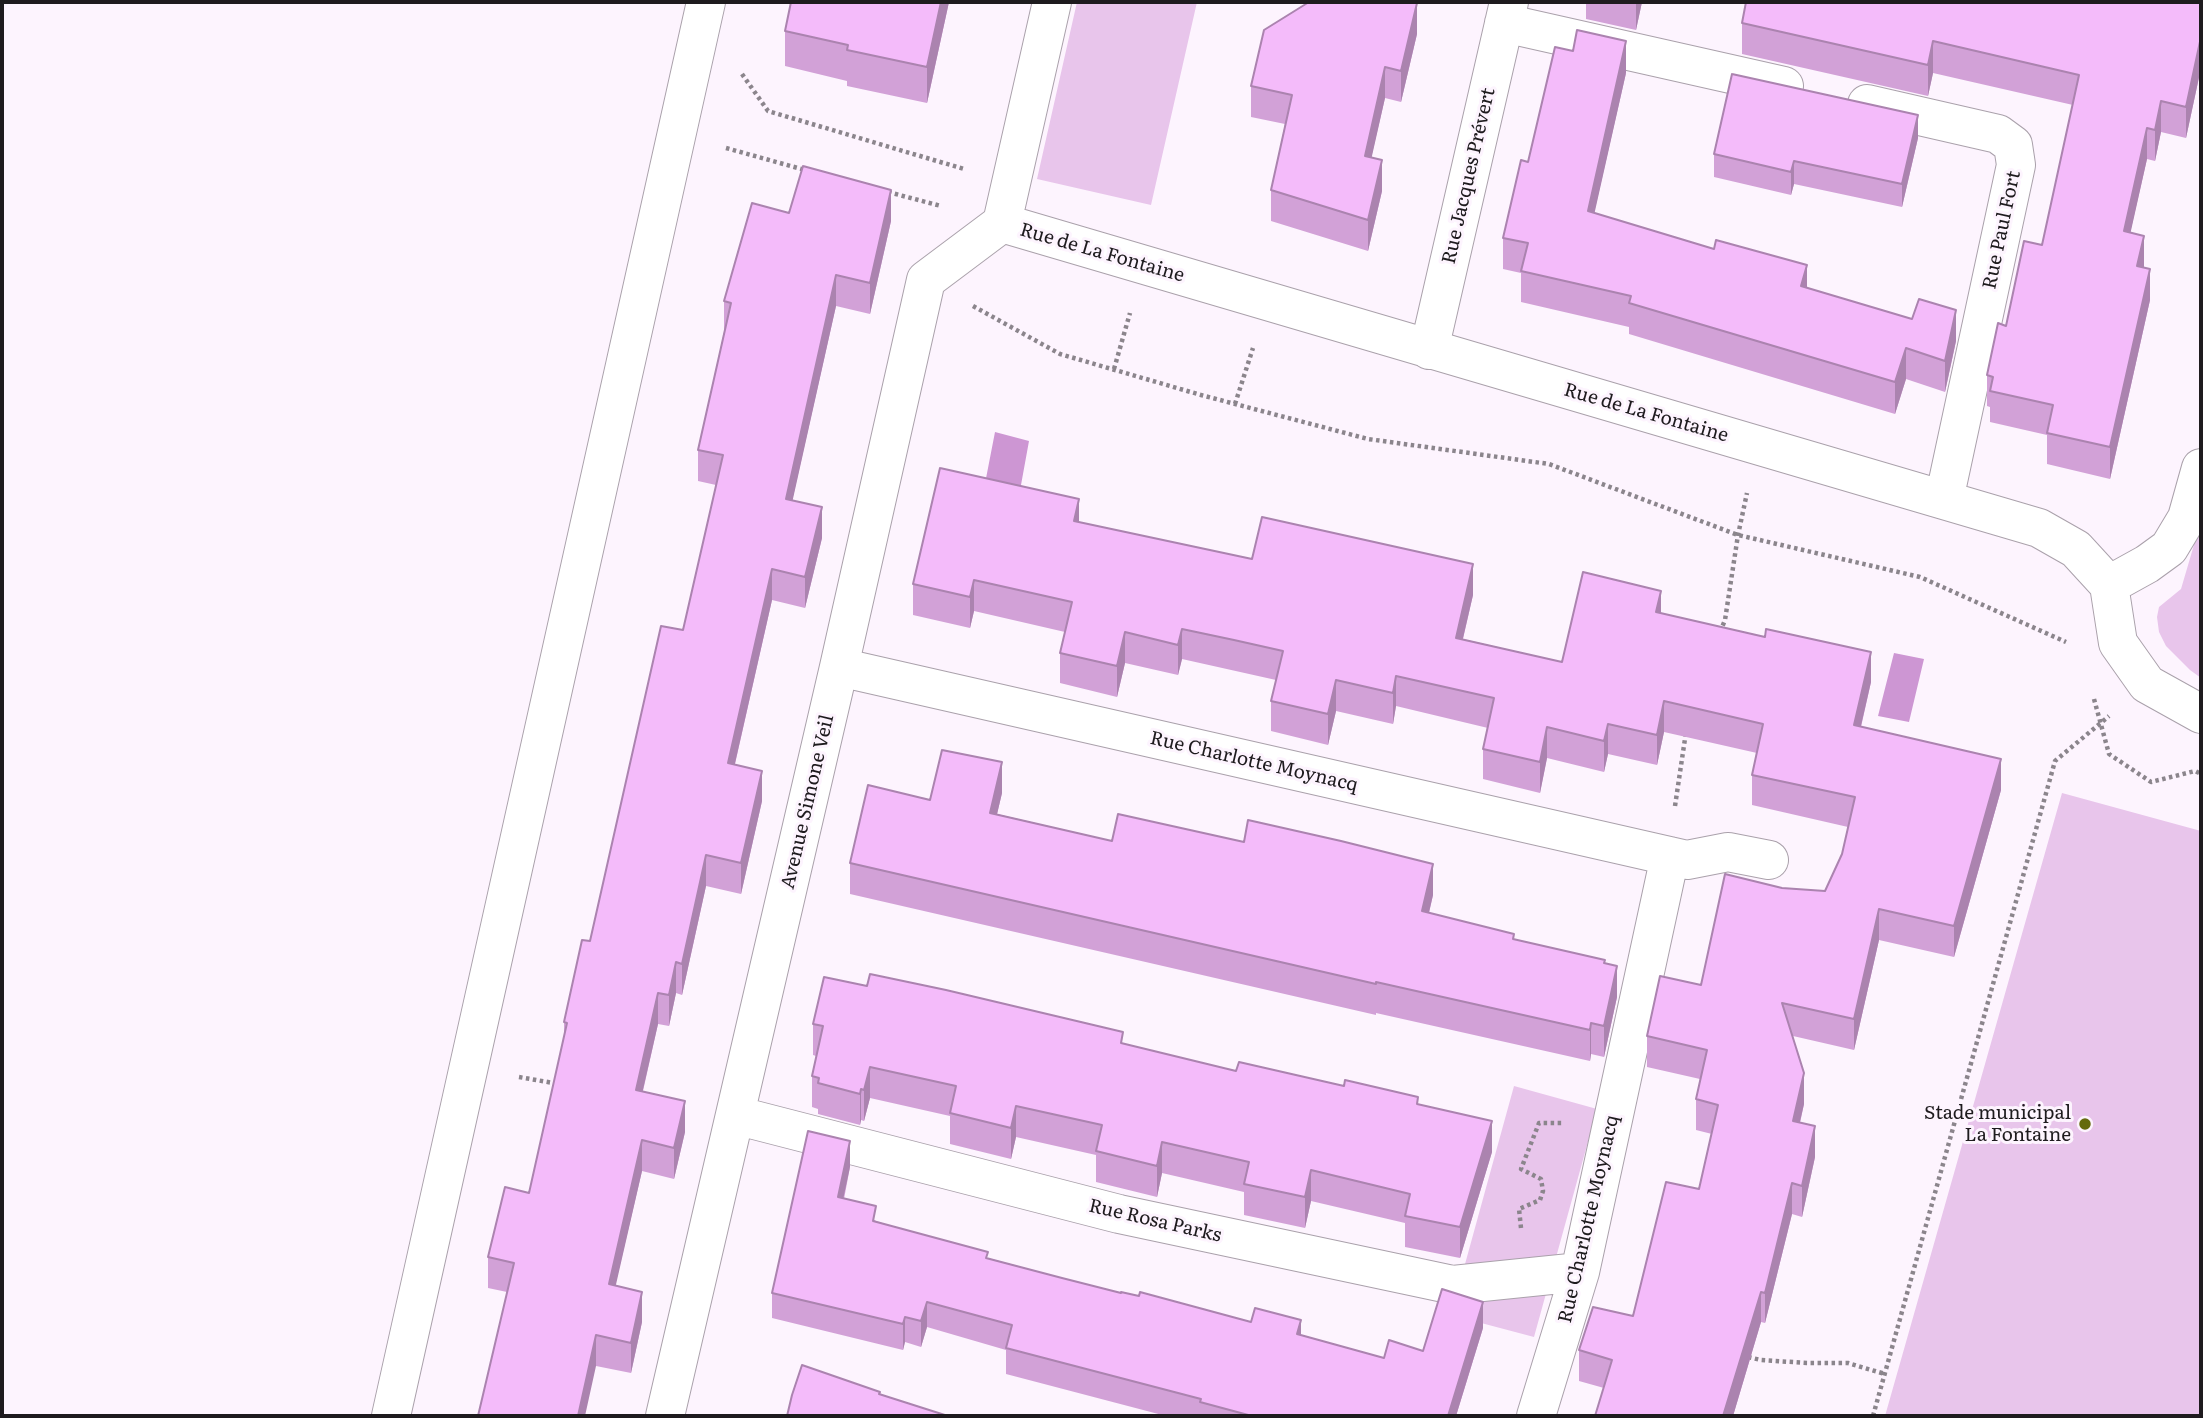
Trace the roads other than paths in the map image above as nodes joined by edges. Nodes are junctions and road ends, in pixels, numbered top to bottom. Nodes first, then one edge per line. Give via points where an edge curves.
1 (706, 2) edge
2 (1052, 2) edge
3 (1506, 12) edge
4 (1002, 223) junction
5 (1429, 350) junction
6 (2201, 468) edge
7 (1944, 500) junction
8 (2109, 584) junction
9 (839, 667) junction
10 (2201, 714) edge
11 (1670, 856) junction
12 (1769, 860) dead end
13 (735, 1115) junction
14 (1580, 1272) junction
15 (391, 1416) edge
16 (665, 1416) edge
17 (1536, 1416) edge

1 - 15 street
2 - 4 street
3 - 5 street, Rue Jacques Prévert
3 - 7 street, Rue Paul Fort via 1825,95 1998,134 2013,145 2016,165
4 - 5 street, Rue de La Fontaine
4 - 9 street, Avenue Simone Veil via 926,280
5 - 7 street, Rue de La Fontaine
6 - 8 street via 2187,518 2169,548
7 - 8 street, Rue de La Fontaine via 2039,528 2076,549
8 - 10 street via 2118,643 2147,684
9 - 11 street, Rue Charlotte Moynacq
9 - 13 street, Avenue Simone Veil
11 - 12 street, Rue Charlotte Moynacq via 1688,860 1728,852
11 - 14 street, Rue Charlotte Moynacq
13 - 14 street, Rue Rosa Parks via 1119,1214 1454,1285
13 - 16 street, Avenue Simone Veil
14 - 17 street, Rue Charlotte Moynacq

